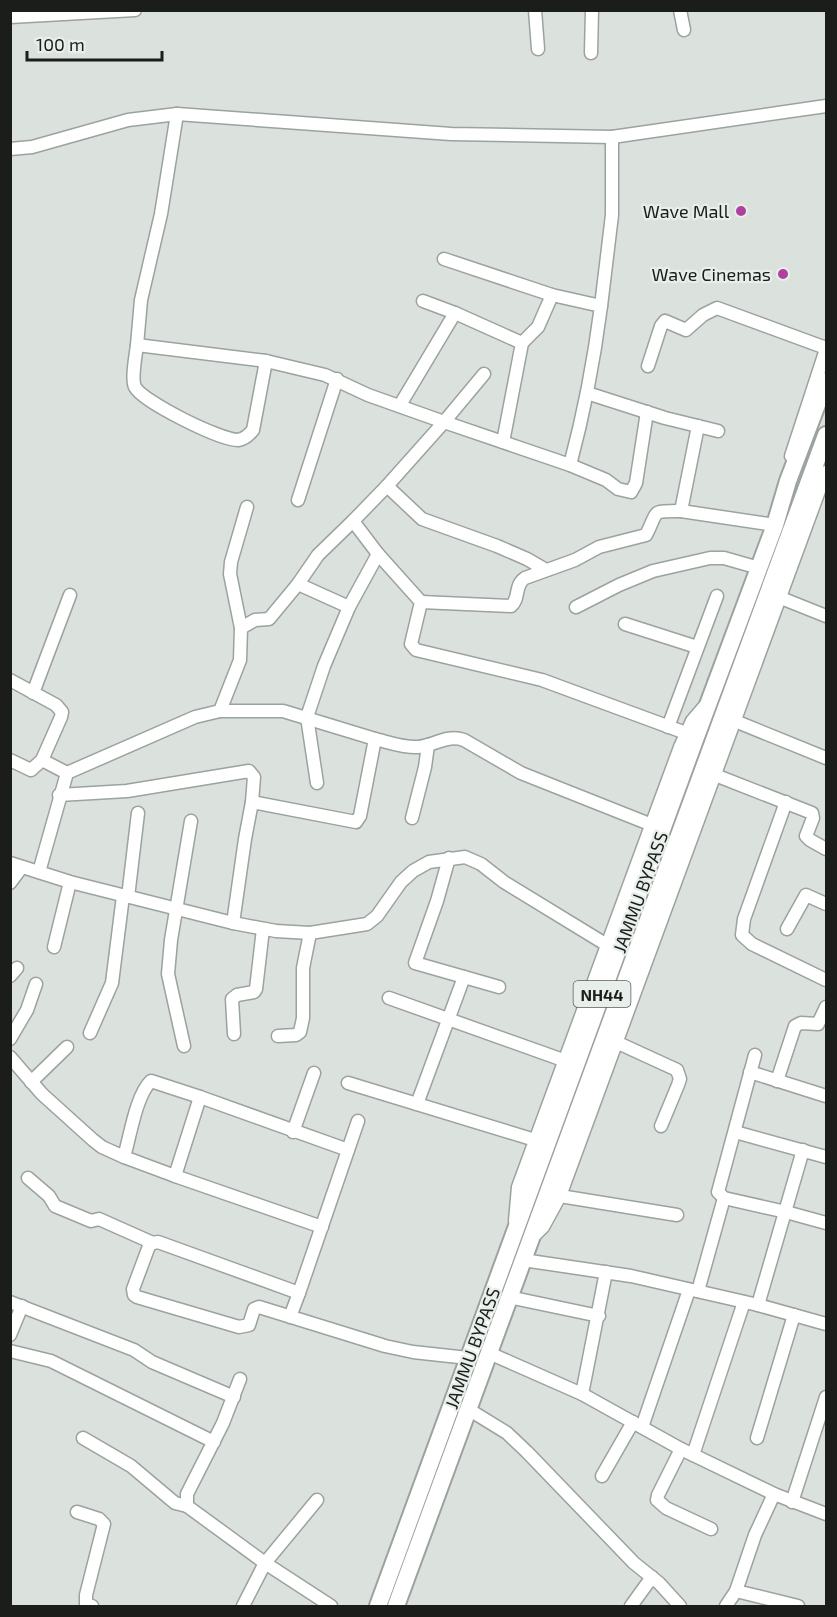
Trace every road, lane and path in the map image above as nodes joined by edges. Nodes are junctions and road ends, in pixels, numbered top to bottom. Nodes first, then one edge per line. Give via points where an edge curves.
1 (135, 10) edge
2 (535, 10) edge
3 (592, 10) edge
4 (680, 10) edge
5 (10, 17) edge
6 (684, 30) dead end
7 (538, 49) dead end
8 (591, 53) dead end
9 (826, 106) edge
10 (177, 114) junction
11 (612, 137) junction
12 (10, 149) edge
13 (444, 259) dead end
14 (552, 296) junction
15 (423, 302) dead end
16 (602, 306) junction
17 (455, 313) junction
18 (522, 343) junction
19 (137, 345) junction
20 (826, 348) edge
21 (266, 361) junction
22 (648, 366) dead end
23 (484, 374) dead end
24 (337, 379) junction
25 (826, 381) edge
26 (587, 393) junction
27 (400, 405) junction
28 (646, 412) junction
29 (444, 422) junction
30 (698, 426) junction
31 (718, 431) dead end
32 (826, 435) edge
33 (503, 442) junction
34 (570, 465) junction
35 (826, 472) edge
36 (788, 482) junction
37 (387, 486) junction
38 (298, 500) dead end
39 (247, 507) dead end
40 (681, 511) junction
41 (353, 520) junction
42 (775, 525) junction
43 (378, 554) junction
44 (759, 568) junction
45 (546, 570) junction
46 (298, 584) junction
47 (70, 595) dead end
48 (717, 596) dead end
49 (781, 598) junction
50 (421, 602) junction
51 (349, 607) junction
52 (576, 607) dead end
53 (826, 616) edge
54 (625, 624) dead end
55 (241, 628) junction
56 (697, 647) junction
57 (10, 680) edge
58 (33, 693) junction
59 (220, 711) junction
60 (307, 717) junction
61 (735, 721) junction
62 (668, 727) junction
63 (691, 735) junction
64 (375, 739) junction
65 (428, 745) junction
66 (826, 758) edge
67 (10, 760) edge
68 (42, 760) junction
69 (67, 773) junction
70 (715, 775) junction
71 (316, 783) dead end
72 (59, 795) junction
73 (252, 802) junction
74 (786, 802) junction
75 (138, 813) dead end
76 (412, 818) dead end
77 (191, 821) dead end
78 (652, 825) junction
79 (826, 849) edge
80 (449, 858) junction
81 (16, 865) edge
82 (39, 872) junction
83 (70, 882) junction
84 (10, 883) edge
85 (125, 896) junction
86 (826, 904) edge
87 (177, 908) junction
88 (233, 923) junction
89 (263, 929) junction
90 (787, 929) dead end
91 (310, 933) junction
92 (607, 945) junction
93 (54, 947) dead end
94 (464, 977) junction
95 (826, 980) edge
96 (36, 984) dead end
97 (499, 987) dead end
98 (389, 998) dead end
99 (826, 1007) edge
100 (449, 1018) junction
101 (90, 1033) dead end
102 (234, 1034) dead end
103 (278, 1036) dead end
104 (10, 1040) edge
105 (616, 1042) junction
106 (184, 1046) dead end
107 (67, 1047) dead end
108 (755, 1055) dead end
109 (10, 1057) edge
110 (563, 1060) junction
111 (750, 1072) junction
112 (314, 1073) dead end
113 (777, 1081) junction
114 (31, 1082) junction
115 (348, 1083) dead end
116 (826, 1096) edge
117 (200, 1097) junction
118 (417, 1104) junction
119 (358, 1121) dead end
120 (661, 1126) dead end
121 (293, 1132) junction
122 (735, 1132) junction
123 (535, 1140) junction
124 (348, 1150) junction
125 (803, 1150) junction
126 (124, 1157) junction
127 (826, 1157) edge
128 (175, 1176) junction
129 (28, 1178) dead end
130 (560, 1196) junction
131 (724, 1198) junction
132 (786, 1212) junction
133 (677, 1215) dead end
134 (826, 1224) edge
135 (322, 1227) junction
136 (515, 1231) junction
137 (530, 1241) junction
138 (153, 1243) junction
139 (523, 1260) junction
140 (606, 1272) junction
141 (693, 1290) junction
142 (299, 1293) junction
143 (509, 1297) junction
144 (744, 1302) junction
145 (16, 1304) edge
146 (758, 1305) junction
147 (599, 1316) junction
148 (794, 1316) junction
149 (290, 1317) junction
150 (826, 1324) edge
151 (10, 1335) edge
152 (10, 1351) edge
153 (489, 1353) junction
154 (468, 1358) junction
155 (240, 1379) dead end
156 (582, 1394) junction
157 (234, 1397) junction
158 (826, 1397) edge
159 (468, 1409) junction
160 (638, 1425) junction
161 (83, 1438) dead end
162 (757, 1438) dead end
163 (214, 1442) junction
164 (681, 1449) junction
165 (693, 1455) junction
166 (602, 1476) dead end
167 (774, 1494) junction
168 (317, 1500) dead end
169 (792, 1502) junction
170 (187, 1506) junction
171 (77, 1512) dead end
172 (826, 1514) edge
173 (711, 1529) dead end
174 (265, 1563) junction
175 (652, 1577) junction
176 (736, 1591) junction
177 (92, 1606) edge
178 (243, 1606) edge
179 (331, 1606) edge
180 (378, 1606) edge
181 (396, 1606) edge
182 (631, 1606) edge
183 (680, 1606) edge
184 (726, 1606) edge
185 (798, 1606) edge

1 - 5 street
2 - 7 street
3 - 8 street
4 - 6 street
9 - 11 street
10 - 11 street via 451,134
10 - 12 street via 128,120 32,147
10 - 19 street via 161,214 141,300
11 - 16 street via 612,215
13 - 14 street
14 - 16 street
14 - 18 street via 538,327
15 - 17 street
16 - 26 street
17 - 18 street
17 - 27 street
18 - 33 street
19 - 21 street
19 - 21 street via 133,383 141,394 186,421 238,440 253,430
20 - 22 street via 717,308 686,330 665,321
20 - 36 street via 791,451
21 - 24 street
23 - 29 street
24 - 27 street
24 - 38 street
25 - 36 highway, JAMMU BYPASS / NH44
26 - 28 street
26 - 34 street
27 - 29 street
28 - 30 street
28 - 34 street via 633,491 618,489
29 - 33 street
29 - 37 street
30 - 31 street
30 - 40 street
32 - 137 highway, JAMMU BYPASS / NH44
33 - 34 street
35 - 49 street
36 - 42 highway, JAMMU BYPASS / NH44
37 - 41 street
37 - 45 street via 422,519 497,546
39 - 55 street via 230,574
40 - 42 street
40 - 45 street via 658,512 646,535 599,547
41 - 43 street
41 - 46 street via 318,555
42 - 44 highway, JAMMU BYPASS / NH44
43 - 50 street
43 - 51 street
44 - 52 street via 710,558 653,571
44 - 63 highway, JAMMU BYPASS / NH44 via 710,698
45 - 50 street via 522,580 511,606
46 - 51 street
46 - 55 street via 269,619 255,620
47 - 58 street
48 - 56 street
49 - 53 street
49 - 61 street
50 - 62 street via 411,644 416,650 542,680
51 - 60 street
54 - 56 street
55 - 59 street via 240,660
56 - 62 street
57 - 58 street
58 - 68 street via 62,712
59 - 60 street via 275,710
59 - 69 street via 195,717
60 - 64 street
60 - 71 street
61 - 66 street
61 - 70 street
62 - 63 street
63 - 78 street
63 - 136 highway, JAMMU BYPASS / NH44
64 - 65 street via 411,747
64 - 73 street via 356,822
65 - 76 street
65 - 78 street via 444,739 464,740 521,773
67 - 68 street via 29,770
68 - 69 street
69 - 72 street
70 - 74 street
70 - 105 street
72 - 73 street via 127,791 249,771 255,777
72 - 82 street
73 - 88 street
74 - 79 street via 812,813 806,836
74 - 95 street via 744,919 742,935 752,944
75 - 85 street
77 - 87 street
78 - 92 street
80 - 91 street via 429,862 413,871 372,921
80 - 92 street via 471,858
80 - 94 street via 415,963
81 - 82 street
81 - 84 street
82 - 83 street
83 - 85 street
83 - 93 street
85 - 87 street
85 - 101 street via 112,983
86 - 90 street via 806,895
87 - 88 street
87 - 106 street via 168,974
88 - 89 street
89 - 91 street
89 - 102 street via 256,989 232,999
91 - 103 street via 303,968 300,1032
92 - 110 street
94 - 97 street
94 - 100 street
96 - 104 street
98 - 100 street
99 - 113 street via 818,1024 795,1026
100 - 110 street
100 - 118 street
105 - 120 street via 676,1070 680,1079
105 - 130 street
107 - 114 street
108 - 111 street
109 - 114 street
110 - 123 street
111 - 113 street
111 - 122 street
112 - 121 street
113 - 116 street
114 - 126 street via 93,1140
115 - 118 street
117 - 121 street
117 - 126 street via 151,1081
117 - 128 street
118 - 123 street
119 - 124 street
121 - 124 street
122 - 125 street
122 - 131 street via 718,1189
123 - 136 street via 515,1200
124 - 135 street
125 - 127 street
125 - 132 street
126 - 128 street
128 - 135 street
129 - 138 street via 55,1206 91,1221 99,1219
130 - 133 street
130 - 137 street via 543,1227
131 - 132 street
131 - 141 street
132 - 134 street
132 - 146 street
135 - 142 street
136 - 154 highway, JAMMU BYPASS / NH44
137 - 139 highway, JAMMU BYPASS / NH44
138 - 142 street
138 - 149 street via 133,1289 137,1297 242,1328 249,1325 257,1307
139 - 140 street
139 - 143 highway, JAMMU BYPASS / NH44
140 - 141 street
140 - 147 street
141 - 144 street
141 - 160 street
142 - 149 street
143 - 147 street
143 - 153 highway, JAMMU BYPASS / NH44
144 - 146 street
144 - 165 street
145 - 151 street
145 - 157 street via 134,1350 152,1362
146 - 148 street
147 - 156 street
148 - 150 street
148 - 162 street
149 - 154 street via 399,1349
152 - 163 street via 51,1361
153 - 156 street
153 - 159 highway, JAMMU BYPASS / NH44
154 - 180 highway, JAMMU BYPASS / NH44
155 - 157 street
156 - 160 street
157 - 163 street
158 - 169 street
159 - 175 street via 507,1433
159 - 181 highway, JAMMU BYPASS / NH44
160 - 164 street
160 - 166 street
161 - 170 street via 131,1466 175,1503
163 - 170 street via 187,1494
164 - 165 street
164 - 173 street via 657,1500
165 - 167 street
167 - 169 street
167 - 176 street
168 - 174 street
169 - 172 street
170 - 174 street
171 - 177 street via 104,1524 86,1595 86,1604
174 - 178 street
174 - 179 street
175 - 182 street
175 - 183 street
176 - 184 street
176 - 185 street

